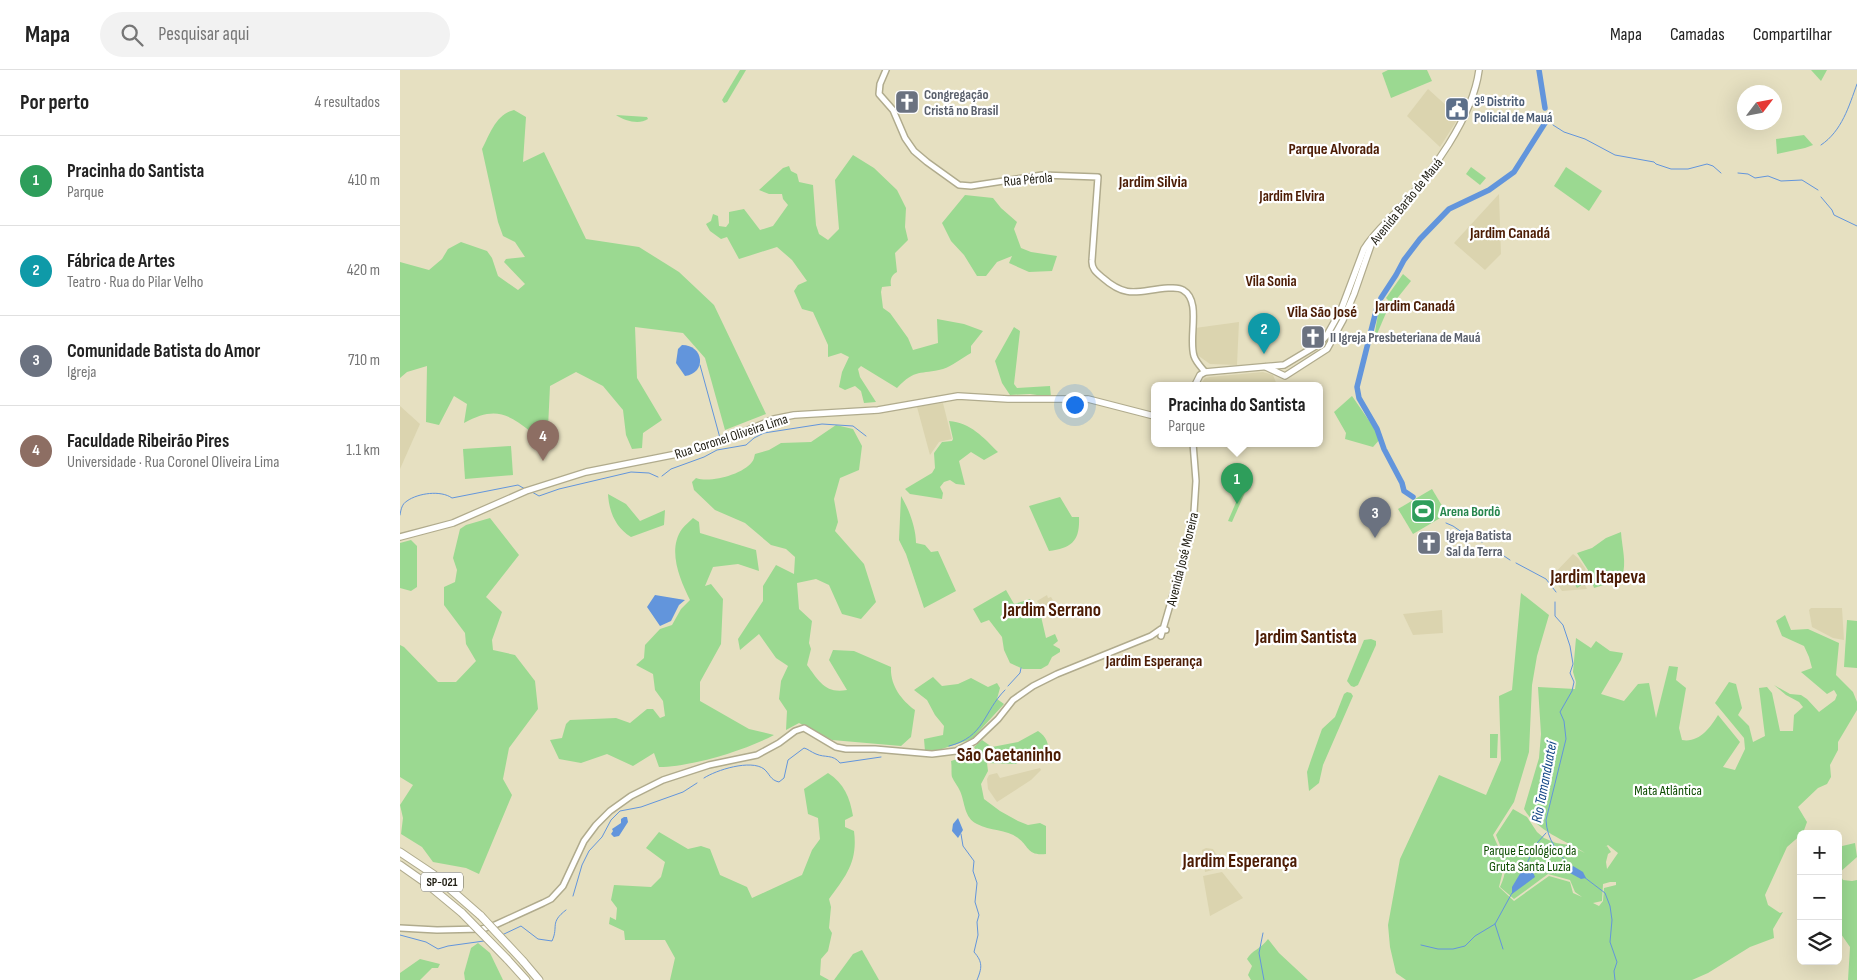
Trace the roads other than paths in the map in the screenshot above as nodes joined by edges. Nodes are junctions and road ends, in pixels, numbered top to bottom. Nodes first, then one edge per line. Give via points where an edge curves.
1 (886, 70) edge
2 (1480, 70) edge
3 (1360, 267) junction
4 (1292, 360) junction
5 (1266, 367) junction
6 (1296, 369) junction
7 (1205, 372) junction
8 (1196, 382) edge
9 (1151, 415) edge
10 (1193, 447) edge
11 (400, 537) edge
12 (400, 852) edge
13 (400, 865) edge
14 (400, 928) edge
15 (526, 980) edge
16 (539, 980) edge

1 - 7 main road, Rua Pérola via 879,94 893,110 905,138 920,157 959,185 1042,175 1098,177 1093,269 1124,292 1174,288 1185,291 1193,306 1194,355
2 - 3 main road, Avenida Barão de Mauá via 1479,88 1464,124 1421,186 1372,242
3 - 4 main road, Avenida Barão de Mauá via 1327,335 1319,344
3 - 6 main road, Avenida Barão de Mauá via 1349,307 1327,349
4 - 5 main road, Avenida Barão de Mauá via 1284,365
4 - 6 main road via 1287,369
5 - 6 main road, Avenida Barão de Mauá via 1283,376
5 - 7 main road
7 - 8 main road
9 - 11 main road, Rua Coronel Oliveira Lima via 1096,400 958,396 878,410 782,417 682,453 586,472 526,491 453,523
10 - 14 main road, Avenida José Moreira via 1196,482 1191,533 1163,633 1033,686 1013,700 975,741 956,751 932,754 846,749 800,729 757,755 708,765 663,780 630,796 596,825 584,841 561,893 552,899 489,928
12 - 16 highway, SP-021, bridge via 433,874 481,916
13 - 15 highway, SP-021, bridge via 462,913

